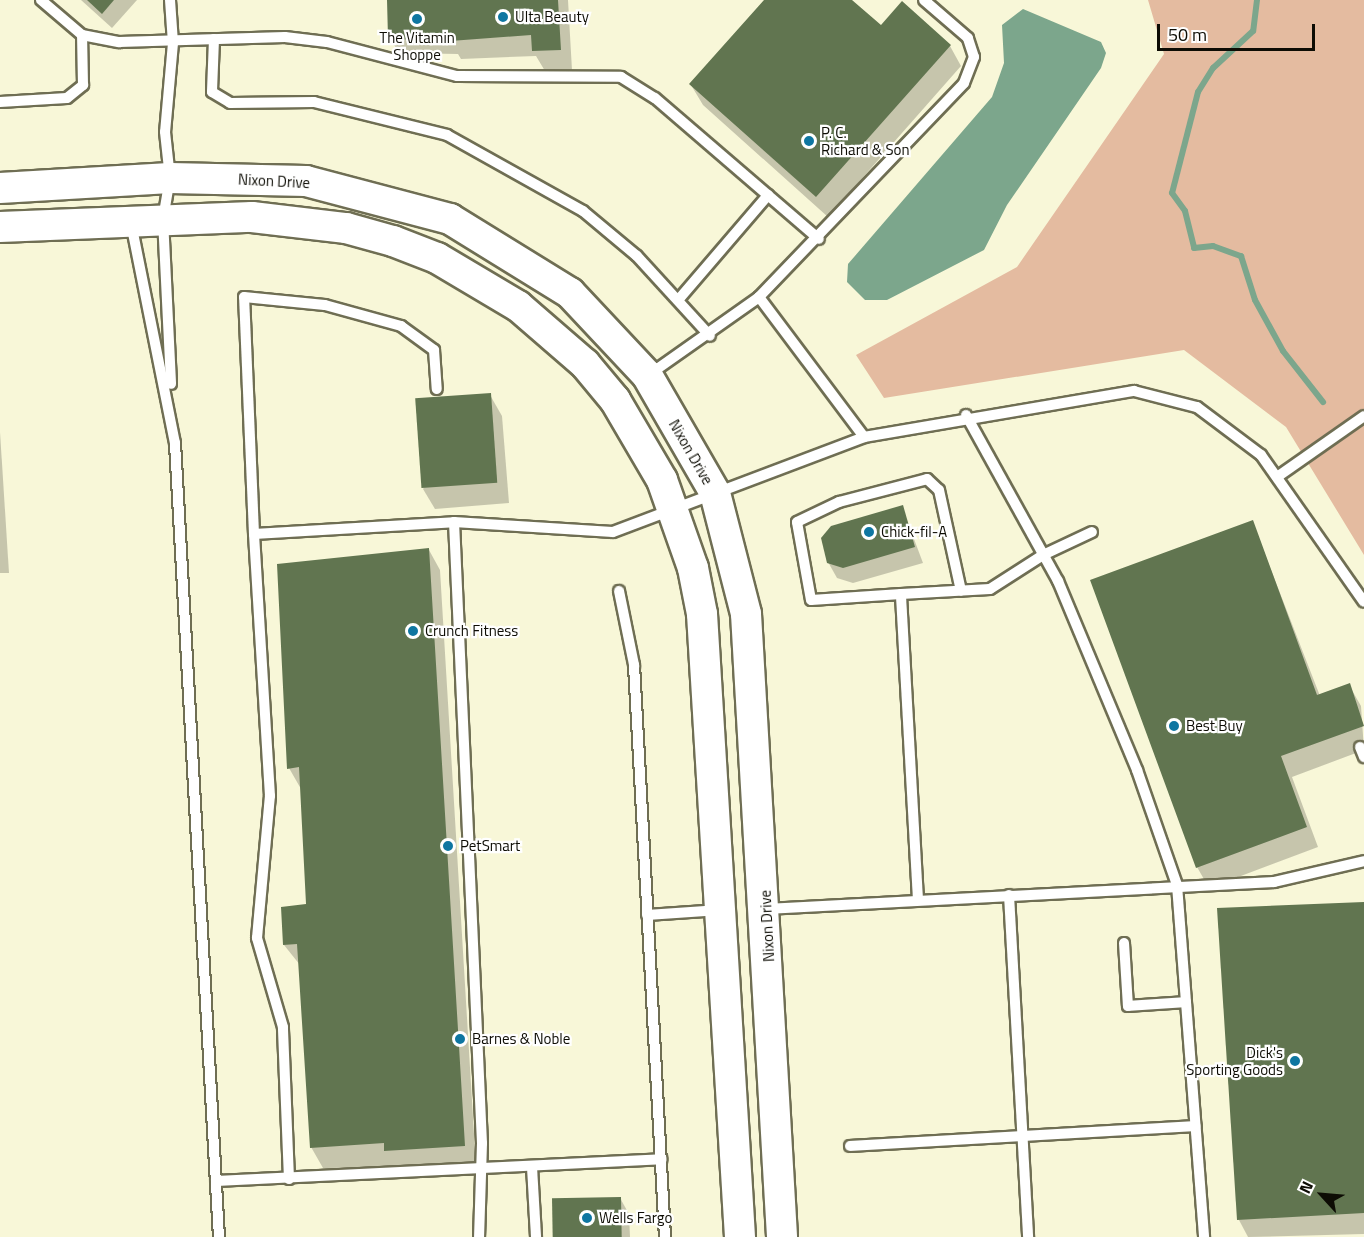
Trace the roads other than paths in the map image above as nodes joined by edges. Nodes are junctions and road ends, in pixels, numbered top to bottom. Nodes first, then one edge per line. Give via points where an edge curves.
1 (41, 0) edge
2 (170, 0) edge
3 (924, 0) edge
4 (82, 34) junction
5 (214, 39) junction
6 (173, 43) junction
7 (0, 102) edge
8 (170, 178) junction
9 (0, 188) edge
10 (768, 195) junction
11 (164, 219) junction
12 (131, 220) junction
13 (0, 227) edge
14 (819, 239) junction
15 (759, 297) junction
16 (679, 299) junction
17 (710, 336) junction
18 (647, 375) junction
19 (437, 389) dead end
20 (966, 415) junction
21 (1364, 416) edge
22 (172, 421) junction
23 (864, 437) junction
24 (1277, 477) junction
25 (715, 493) junction
26 (673, 508) junction
27 (454, 522) junction
28 (1092, 532) dead end
29 (254, 534) junction
30 (1043, 555) junction
31 (619, 591) dead end
32 (961, 591) junction
33 (901, 594) junction
34 (1364, 602) edge
35 (1364, 861) edge
36 (1177, 885) junction
37 (1009, 895) junction
38 (918, 900) junction
39 (766, 909) junction
40 (720, 910) junction
41 (647, 915) junction
42 (1124, 943) dead end
43 (1186, 1002) junction
44 (1196, 1126) junction
45 (1023, 1137) junction
46 (850, 1146) dead end
47 (661, 1159) junction
48 (532, 1167) junction
49 (481, 1170) junction
50 (289, 1179) junction
51 (216, 1181) junction
52 (665, 1235) edge
53 (219, 1237) edge
54 (479, 1237) edge
55 (536, 1237) edge
56 (740, 1237) edge
57 (782, 1237) edge
58 (1028, 1237) edge
59 (1204, 1237) edge

1 - 4 lane
2 - 6 lane
3 - 14 lane via 968,38 974,57 964,82
4 - 6 lane via 119,42
4 - 7 lane via 83,85 67,98
5 - 6 lane
5 - 10 lane via 285,37 327,42 456,76 621,77 655,98
5 - 16 lane via 212,92 230,103 314,102 447,135 583,211
6 - 8 lane via 165,132
8 - 9 street, Nixon Drive
8 - 11 lane
8 - 18 street, Nixon Drive via 306,181 450,219 570,293
10 - 14 lane
10 - 16 lane
11 - 12 street
11 - 22 lane
11 - 26 street via 252,217 346,228 437,258 479,280 552,333 615,400
12 - 13 street
12 - 22 lane
14 - 15 lane
15 - 17 lane
15 - 23 lane
16 - 17 lane
17 - 18 lane
18 - 25 street, Nixon Drive
19 - 29 lane via 434,350 401,326 325,305 244,297
20 - 23 lane
20 - 24 lane via 1102,393 1162,394 1230,428
20 - 30 lane
21 - 24 lane
22 - 51 lane
23 - 25 lane
24 - 34 lane
25 - 26 lane
25 - 39 street, Nixon Drive via 746,614
26 - 27 lane via 612,532
26 - 40 street via 702,614
27 - 29 lane
27 - 49 lane
28 - 30 lane
29 - 50 lane via 270,796 257,938 283,1027
30 - 32 lane via 990,589
30 - 36 lane via 1137,770
31 - 41 lane via 634,665
32 - 33 lane
32 - 33 lane via 939,490 921,478 800,519 796,535 811,600
33 - 38 lane
35 - 36 lane via 1274,882
36 - 37 lane
36 - 43 lane
37 - 38 lane
37 - 45 lane
38 - 39 lane
39 - 57 street, Nixon Drive
40 - 41 lane
40 - 56 street
41 - 47 lane
42 - 43 lane via 1128,1006
43 - 44 lane
44 - 45 lane
44 - 59 lane
45 - 46 lane
45 - 58 lane
47 - 48 lane
47 - 52 lane
48 - 49 lane
48 - 55 lane
49 - 50 lane
49 - 54 lane
50 - 51 lane
51 - 53 lane

